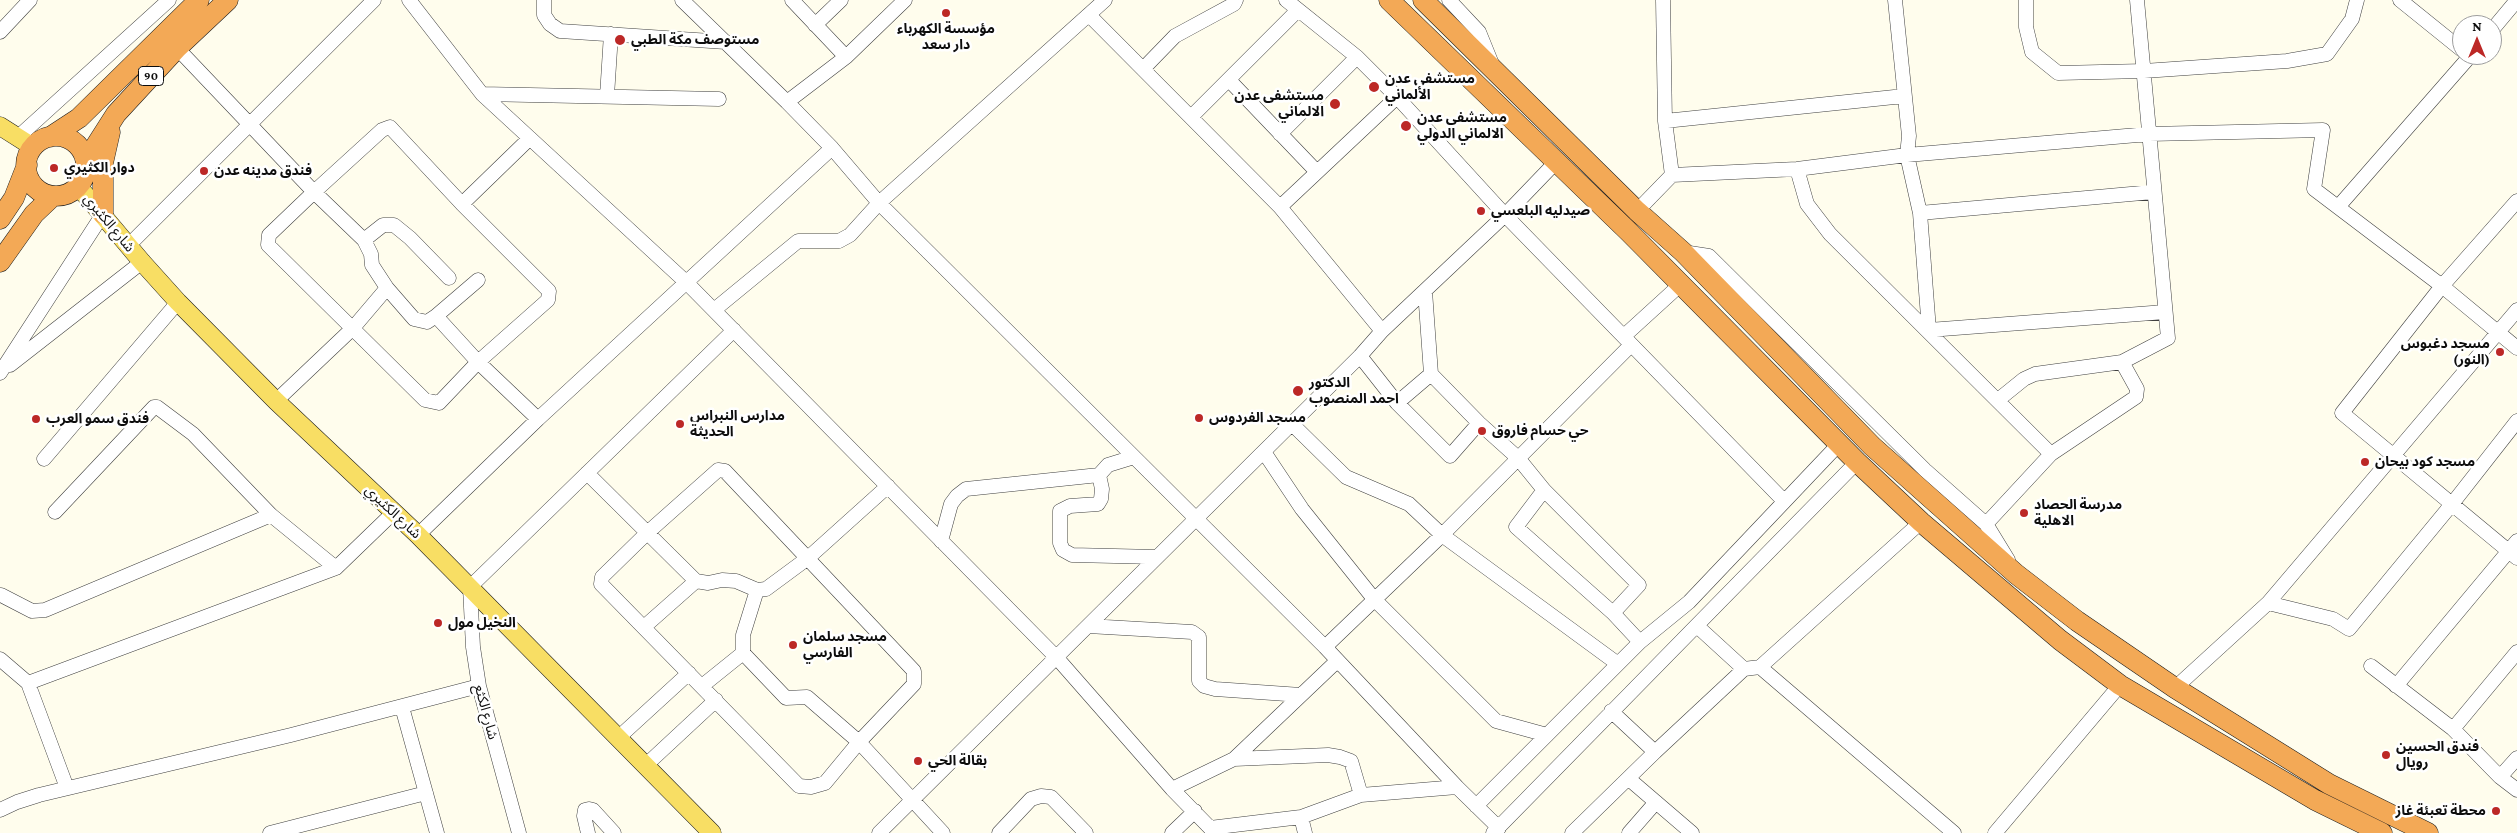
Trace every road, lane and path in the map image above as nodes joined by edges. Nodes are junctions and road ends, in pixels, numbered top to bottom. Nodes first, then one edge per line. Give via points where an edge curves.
1 (169, 0) edge
2 (199, 0) edge
3 (228, 0) edge
4 (374, 0) edge
5 (408, 0) edge
6 (544, 0) edge
7 (682, 0) edge
8 (792, 0) edge
9 (841, 0) edge
10 (905, 0) edge
11 (1105, 0) edge
12 (1286, 0) edge
13 (1388, 0) edge
14 (1423, 0) edge
15 (1448, 0) edge
16 (1663, 0) edge
17 (1895, 0) edge
18 (2026, 0) edge
19 (2137, 0) edge
20 (2356, 0) edge
21 (2400, 0) edge
22 (2517, 0) edge
23 (1233, 1) edge
24 (25, 2) edge
25 (1297, 11) junction
26 (1089, 15) junction
27 (2502, 18) edge
28 (815, 24) junction
29 (0, 32) edge
30 (612, 34) junction
31 (2452, 41) edge
32 (726, 42) junction
33 (177, 48) junction
34 (846, 57) junction
35 (1357, 57) junction
36 (2459, 65) edge
37 (1143, 69) junction
38 (1495, 71) junction
39 (2144, 71) junction
40 (1229, 80) junction
41 (482, 94) junction
42 (607, 96) junction
43 (1904, 96) junction
44 (1396, 97) junction
45 (719, 98) dead end
46 (787, 102) junction
47 (116, 114) junction
48 (1191, 117) junction
49 (1665, 122) junction
50 (250, 125) junction
51 (0, 126) edge
52 (1280, 134) junction
53 (2149, 134) junction
54 (529, 139) junction
55 (32, 147) junction
56 (832, 148) junction
57 (1906, 155) junction
58 (86, 161) junction
59 (1555, 162) junction
60 (1797, 169) junction
61 (1317, 172) junction
62 (1672, 175) junction
63 (78, 186) junction
64 (314, 192) junction
65 (2153, 192) junction
66 (53, 196) junction
67 (2517, 201) edge
68 (879, 203) junction
69 (462, 204) junction
70 (1280, 206) junction
71 (2338, 207) junction
72 (1637, 211) junction
73 (1920, 213) junction
74 (103, 214) junction
75 (1505, 215) junction
76 (0, 219) edge
77 (364, 240) junction
78 (128, 246) junction
79 (1683, 252) junction
80 (0, 262) edge
81 (142, 262) junction
82 (448, 278) dead end
83 (478, 280) dead end
84 (687, 283) junction
85 (1680, 284) junction
86 (2442, 286) junction
87 (388, 288) junction
88 (1425, 291) junction
89 (178, 302) junction
90 (714, 310) junction
91 (2517, 310) edge
92 (2165, 312) junction
93 (436, 316) junction
94 (353, 328) junction
95 (734, 330) junction
96 (1928, 330) junction
97 (1382, 331) junction
98 (2497, 331) junction
99 (1628, 341) junction
100 (2517, 348) edge
101 (1360, 356) junction
102 (478, 362) junction
103 (2122, 362) junction
104 (0, 372) edge
105 (1431, 374) junction
106 (1998, 400) junction
107 (276, 401) junction
108 (1396, 403) junction
109 (538, 419) junction
110 (2517, 421) edge
111 (1291, 423) junction
112 (1479, 423) junction
113 (1840, 444) junction
114 (1264, 452) junction
115 (2051, 454) junction
116 (2394, 456) junction
117 (1134, 457) junction
118 (1518, 458) junction
119 (44, 459) dead end
120 (1857, 462) junction
121 (587, 473) junction
122 (1099, 475) junction
123 (888, 486) junction
124 (1544, 490) junction
125 (1784, 501) junction
126 (2452, 504) junction
127 (56, 512) dead end
128 (393, 513) junction
129 (271, 515) junction
130 (1196, 518) junction
131 (1921, 522) junction
132 (1957, 524) junction
133 (1986, 524) junction
134 (646, 534) junction
135 (418, 536) junction
136 (1442, 536) junction
137 (1942, 539) junction
138 (941, 541) junction
139 (2514, 550) edge
140 (1157, 557) junction
141 (808, 558) junction
142 (336, 568) junction
143 (2016, 574) junction
144 (696, 581) junction
145 (470, 587) junction
146 (758, 590) junction
147 (1, 595) edge
148 (1374, 599) junction
149 (2268, 603) junction
150 (1613, 613) junction
151 (1088, 626) junction
152 (1697, 626) junction
153 (644, 627) junction
154 (1640, 642) junction
155 (1325, 647) junction
156 (2517, 652) edge
157 (743, 653) junction
158 (1057, 658) junction
159 (0, 659) edge
160 (1337, 661) junction
161 (1618, 664) junction
162 (2371, 666) dead end
163 (1760, 667) junction
164 (1744, 669) junction
165 (688, 672) junction
166 (28, 683) junction
167 (2120, 685) junction
168 (479, 686) junction
169 (702, 686) junction
170 (2396, 686) junction
171 (2175, 688) junction
172 (1301, 695) junction
173 (716, 700) junction
174 (402, 707) junction
175 (1611, 711) junction
176 (2453, 729) junction
177 (1547, 735) junction
178 (618, 738) junction
179 (859, 742) junction
180 (1655, 752) junction
181 (2517, 758) edge
182 (1234, 759) junction
183 (645, 766) junction
184 (2500, 777) junction
185 (1629, 780) junction
186 (1457, 787) junction
187 (67, 788) junction
188 (1172, 789) junction
189 (2517, 790) edge
190 (426, 793) junction
191 (1361, 795) junction
192 (913, 801) junction
193 (1656, 802) junction
194 (1476, 806) junction
195 (0, 810) edge
196 (1195, 811) junction
197 (1301, 817) junction
198 (1213, 830) edge
199 (1496, 830) edge
200 (270, 833) edge
201 (437, 833) edge
202 (519, 833) edge
203 (588, 833) edge
204 (614, 833) edge
205 (712, 833) edge
206 (879, 833) edge
207 (944, 833) edge
208 (998, 833) edge
209 (1086, 833) edge
210 (1172, 833) edge
211 (1305, 833) edge
212 (1572, 833) edge
213 (1629, 833) edge
214 (1692, 833) edge
215 (1954, 833) edge
216 (1995, 833) edge
217 (2382, 833) edge
218 (2428, 833) edge

1 - 55 street
2 - 55 highway, 90 via 79,118
3 - 33 highway, 90
4 - 50 street
5 - 41 street
6 - 30 street via 544,14 560,31
7 - 32 street
8 - 28 street
9 - 28 street
10 - 34 street
11 - 26 street
12 - 25 street
13 - 59 highway
14 - 38 highway
15 - 38 street via 1479,32
16 - 49 street
17 - 43 street
18 - 39 street via 2026,27 2032,52 2058,73
19 - 39 street
20 - 39 street via 2352,19 2327,54 2287,61
21 - 31 street
22 - 27 street
23 - 37 street via 1175,36
24 - 29 street
25 - 35 street
25 - 40 street
26 - 37 street
26 - 68 street
28 - 34 street
30 - 32 street
30 - 42 street
32 - 46 street
33 - 47 highway, 90
33 - 50 street
34 - 46 street
35 - 44 street
35 - 52 street
36 - 71 street
37 - 48 street
38 - 72 highway
39 - 53 street
40 - 48 street
40 - 52 street
41 - 42 street
41 - 54 street
42 - 45 street
43 - 49 street
43 - 57 street via 1909,136
44 - 61 street
44 - 75 street
46 - 56 street
47 - 58 highway, 90
47 - 74 highway via 103,163
48 - 70 street
49 - 62 street
50 - 64 street
50 - 78 street
51 - 55 main road
52 - 61 street
53 - 57 street
53 - 65 street
53 - 71 street via 2323,130 2314,189
54 - 69 street
54 - 84 street
55 - 58 highway via 58,136 73,141
55 - 66 highway via 27,172 34,186
55 - 76 highway via 14,198
56 - 68 street
56 - 84 street
57 - 60 street
57 - 73 street
58 - 63 highway via 85,174
59 - 75 street
59 - 85 highway
60 - 62 street
60 - 96 street via 1807,204 1830,234
61 - 70 street
62 - 72 street
63 - 66 highway via 67,194
63 - 74 main road, شارع الكثيري
64 - 69 street via 382,130 390,127
64 - 77 street
64 - 94 street via 270,235 268,245
65 - 73 street
65 - 92 street
66 - 80 highway via 34,214
67 - 86 street
68 - 90 street via 850,236 839,241 798,241
68 - 117 street
69 - 102 street via 549,291 548,300
70 - 97 street
71 - 86 street
72 - 79 highway
73 - 96 street
74 - 78 main road, شارع الكثيري
74 - 104 street
75 - 88 street
75 - 99 street
77 - 82 street via 383,225 394,225
77 - 87 street via 372,254 372,265
78 - 81 main road, شارع الكثيري
79 - 132 highway via 1872,446
79 - 133 street via 1709,256 1925,470
81 - 89 main road, شارع الكثيري
81 - 104 street
83 - 93 street
84 - 90 street
84 - 109 street
85 - 99 street
85 - 113 highway
86 - 98 street
86 - 116 street via 2342,413
87 - 93 street via 414,320 427,322
87 - 94 street
88 - 97 street
88 - 105 street
89 - 107 main road, شارع الكثيري
89 - 119 street
90 - 95 street
91 - 98 street
92 - 96 street
92 - 103 street via 2168,338
93 - 102 street
94 - 102 street via 430,402 439,403
94 - 107 street
95 - 121 street
95 - 123 street
96 - 106 street
97 - 101 street
98 - 100 street
98 - 116 street
99 - 118 street
99 - 125 street
101 - 108 street
101 - 111 street
102 - 109 street
103 - 106 street via 2035,374
103 - 115 street via 2137,388 2136,397
105 - 108 street
105 - 112 street
106 - 115 street
107 - 128 main road, شارع الكثيري
108 - 112 street via 1450,456
109 - 135 street
110 - 126 street
111 - 114 street
111 - 136 street via 1346,477 1408,504
112 - 118 street
113 - 120 highway
113 - 125 street
114 - 130 street
114 - 148 street via 1302,510
115 - 133 street
116 - 126 street
116 - 149 street
117 - 122 street via 1108,465
117 - 130 street
118 - 124 street
118 - 136 street
120 - 131 highway
120 - 152 street
121 - 134 street
121 - 145 street
122 - 138 street via 966,489 951,504
122 - 140 street via 1102,489 1098,504 1070,506 1060,511 1063,550 1072,555
123 - 138 street
123 - 141 street
124 - 150 street via 1639,585
124 - 150 street via 1516,527
125 - 154 street via 1689,602
126 - 139 street
126 - 149 street via 2349,629 2333,618
127 - 129 street via 158,407 193,434
128 - 135 main road, شارع الكثيري
128 - 142 street
129 - 142 street
129 - 147 street via 45,610 32,611
130 - 140 street
130 - 155 street
131 - 137 highway
131 - 163 street
132 - 137 street
132 - 143 highway
133 - 143 street
134 - 141 street via 718,470 722,470
134 - 144 street
134 - 153 street via 601,580
135 - 145 main road, شارع الكثيري
136 - 148 street
136 - 161 street
137 - 167 highway via 2060,640
138 - 158 street
139 - 170 street
140 - 151 street
141 - 146 street via 766,590
141 - 179 street via 914,671 914,684
142 - 166 street
143 - 171 highway via 2077,621
144 - 146 street via 708,584 736,581
144 - 153 street
145 - 168 street, شارع الكثع
145 - 178 main road, شارع الكثيري
146 - 157 street via 743,635
148 - 155 street
148 - 177 street via 1496,721
149 - 171 street
150 - 154 street
151 - 158 street
151 - 172 street via 1192,632 1199,637 1199,681 1204,686
152 - 164 street
152 - 175 street
153 - 165 street
154 - 161 street
155 - 160 street
156 - 176 street
157 - 169 street
157 - 179 street via 786,698 807,697
158 - 188 street
158 - 192 street
159 - 166 street
160 - 172 street
160 - 186 street
161 - 177 street
162 - 170 street
163 - 164 street
163 - 215 street
164 - 180 street
165 - 169 street
165 - 178 street
166 - 187 street
167 - 216 street
167 - 217 highway via 2315,800
168 - 174 street
168 - 202 street, شارع الكثع
169 - 173 street
170 - 176 street
171 - 218 highway via 2329,784
172 - 182 street
173 - 179 street via 799,786 825,783
173 - 183 street
174 - 187 street
174 - 190 street
175 - 180 street
175 - 199 street
176 - 184 street
177 - 194 street
178 - 183 main road, شارع الكثيري
179 - 192 street
180 - 185 street
181 - 184 street
182 - 188 street
182 - 191 street via 1340,756 1351,761
183 - 205 main road, شارع الكثيري
184 - 189 street
185 - 193 street
185 - 212 street
186 - 191 street
186 - 194 street
187 - 195 street
188 - 196 street
190 - 200 street
190 - 201 street
191 - 197 street
192 - 206 street
192 - 207 street
193 - 213 street
193 - 214 street
194 - 199 street
196 - 198 street
196 - 210 street
197 - 198 street
197 - 211 street
203 - 204 street via 584,816 585,810 589,809
208 - 209 street via 1031,800 1041,796 1051,797

